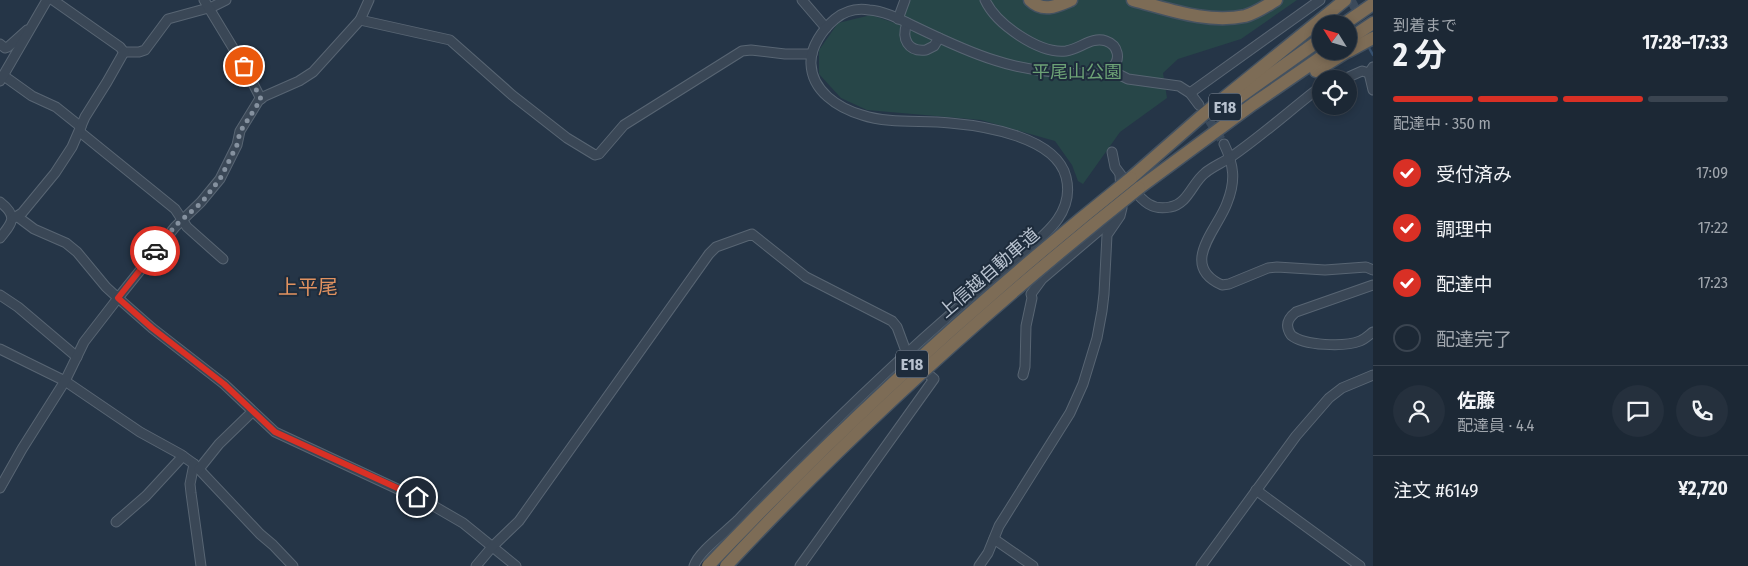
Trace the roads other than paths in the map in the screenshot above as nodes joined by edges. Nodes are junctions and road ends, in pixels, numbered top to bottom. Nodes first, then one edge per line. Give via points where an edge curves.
1 (47, 0) edge
2 (53, 0) edge
3 (226, 0) edge
4 (369, 0) edge
5 (802, 0) edge
6 (905, 0) edge
7 (985, 0) edge
8 (1030, 0) edge
9 (1072, 0) edge
10 (1133, 0) edge
11 (1276, 0) edge
12 (1320, 0) edge
13 (1345, 0) edge
14 (206, 4) edge
15 (1373, 4) edge
16 (1182, 6) edge
17 (1357, 15) edge
18 (898, 19) junction
19 (360, 20) junction
20 (907, 23) junction
21 (1373, 23) edge
22 (826, 28) junction
23 (29, 29) junction
24 (1358, 33) edge
25 (939, 38) junction
26 (1373, 38) edge
27 (0, 44) edge
28 (1312, 45) edge
29 (1358, 46) edge
30 (124, 52) junction
31 (812, 54) junction
32 (1317, 60) edge
33 (1333, 60) edge
34 (1110, 70) junction
35 (1371, 70) edge
36 (1357, 73) edge
37 (2, 78) edge
38 (1373, 90) edge
39 (1190, 93) junction
40 (1312, 94) edge
41 (261, 99) junction
42 (1199, 105) tunnel mouth
43 (80, 130) junction
44 (1201, 142) junction
45 (1224, 144) tunnel mouth
46 (1112, 152) dead end
47 (1231, 157) junction
48 (1130, 180) junction
49 (0, 202) edge
50 (1121, 212) junction
51 (15, 218) junction
52 (182, 220) junction
53 (0, 238) edge
54 (223, 259) dead end
55 (1373, 270) edge
56 (1373, 285) edge
57 (0, 295) edge
58 (118, 298) junction
59 (1373, 332) edge
60 (0, 349) edge
61 (907, 354) junction
62 (77, 357) junction
63 (1023, 375) dead end
64 (1373, 375) edge
65 (65, 381) junction
66 (252, 412) junction
67 (183, 456) junction
68 (196, 466) junction
69 (0, 488) edge
70 (1256, 490) junction
71 (116, 522) dead end
72 (994, 539) junction
73 (492, 546) junction
74 (201, 566) edge
75 (293, 566) edge
76 (476, 566) edge
77 (516, 566) edge
78 (694, 566) edge
79 (708, 566) edge
80 (726, 566) edge
81 (800, 566) edge
82 (979, 566) edge
83 (1033, 566) edge
84 (1201, 566) edge
85 (1360, 566) edge

1 - 23 street
2 - 30 street
3 - 14 street
4 - 19 street
5 - 22 street
6 - 18 street
7 - 34 street via 1005,24 1044,48 1066,51 1095,40 1109,42 1116,48 1118,57
8 - 9 highway via 1046,8
10 - 16 highway
11 - 16 highway via 1254,13 1237,17 1198,16
12 - 39 street
13 - 48 highway via 1204,114
14 - 30 street via 168,19 145,50
14 - 41 street
15 - 17 highway
18 - 20 street
18 - 22 street via 873,10 856,10 839,16
19 - 31 street via 450,40 525,104 595,155 624,125 742,50
19 - 41 street via 306,77
20 - 25 street
20 - 25 street via 904,38 914,49 926,50
21 - 24 highway
22 - 31 street
23 - 27 street via 8,47
23 - 37 street
25 - 34 street via 1017,66 1083,74
26 - 29 highway
28 - 48 highway, 上信越自動車道 / E18
30 - 43 street
31 - 61 street via 816,83 826,95 848,110 877,118 961,124 1014,136 1048,151 1064,170 1067,202 1044,236
32 - 44 highway, 上信越自動車道 / E18
33 - 44 highway
34 - 39 street via 1128,79 1179,86
35 - 36 street
35 - 38 street
37 - 43 street via 56,107
39 - 42 street
40 - 47 street
41 - 52 street via 240,132 220,179
43 - 51 street via 55,172
43 - 52 street via 175,209
44 - 48 highway, 上信越自動車道 / E18
45 - 47 street
46 - 48 street via 1115,167
47 - 48 street via 1206,172 1185,199 1174,207 1149,205
47 - 55 street via 1233,176 1227,204 1208,236 1203,254 1206,273 1215,282 1229,284 1277,267 1325,270 1366,267
48 - 50 street
48 - 79 highway, 上信越自動車道 / E18, bridge via 1039,253 894,381 783,487
48 - 80 highway, 上信越自動車道 / E18, bridge via 829,460
49 - 51 street
50 - 63 street via 1042,279 1031,294
50 - 72 street via 1107,235 1102,311 1083,384 1070,413
51 - 53 street
51 - 58 street via 77,252
52 - 54 street
52 - 58 street
56 - 59 street via 1296,312 1287,325 1291,336 1305,342 1346,344 1362,340
57 - 62 street
58 - 62 street via 90,333
58 - 66 street via 224,384
60 - 65 street
61 - 73 street via 892,321 806,277 752,234 716,246 519,521
61 - 78 street via 701,553
61 - 81 street via 934,379
62 - 65 street
64 - 70 street via 1342,388 1329,398
65 - 67 street via 140,432
65 - 69 street
66 - 68 street
66 - 73 street via 287,439 432,505 463,523
67 - 68 street
67 - 71 street via 146,496
68 - 74 street via 190,493
68 - 75 street
70 - 84 street
70 - 85 street
72 - 82 street
72 - 83 street
73 - 76 street
73 - 77 street

